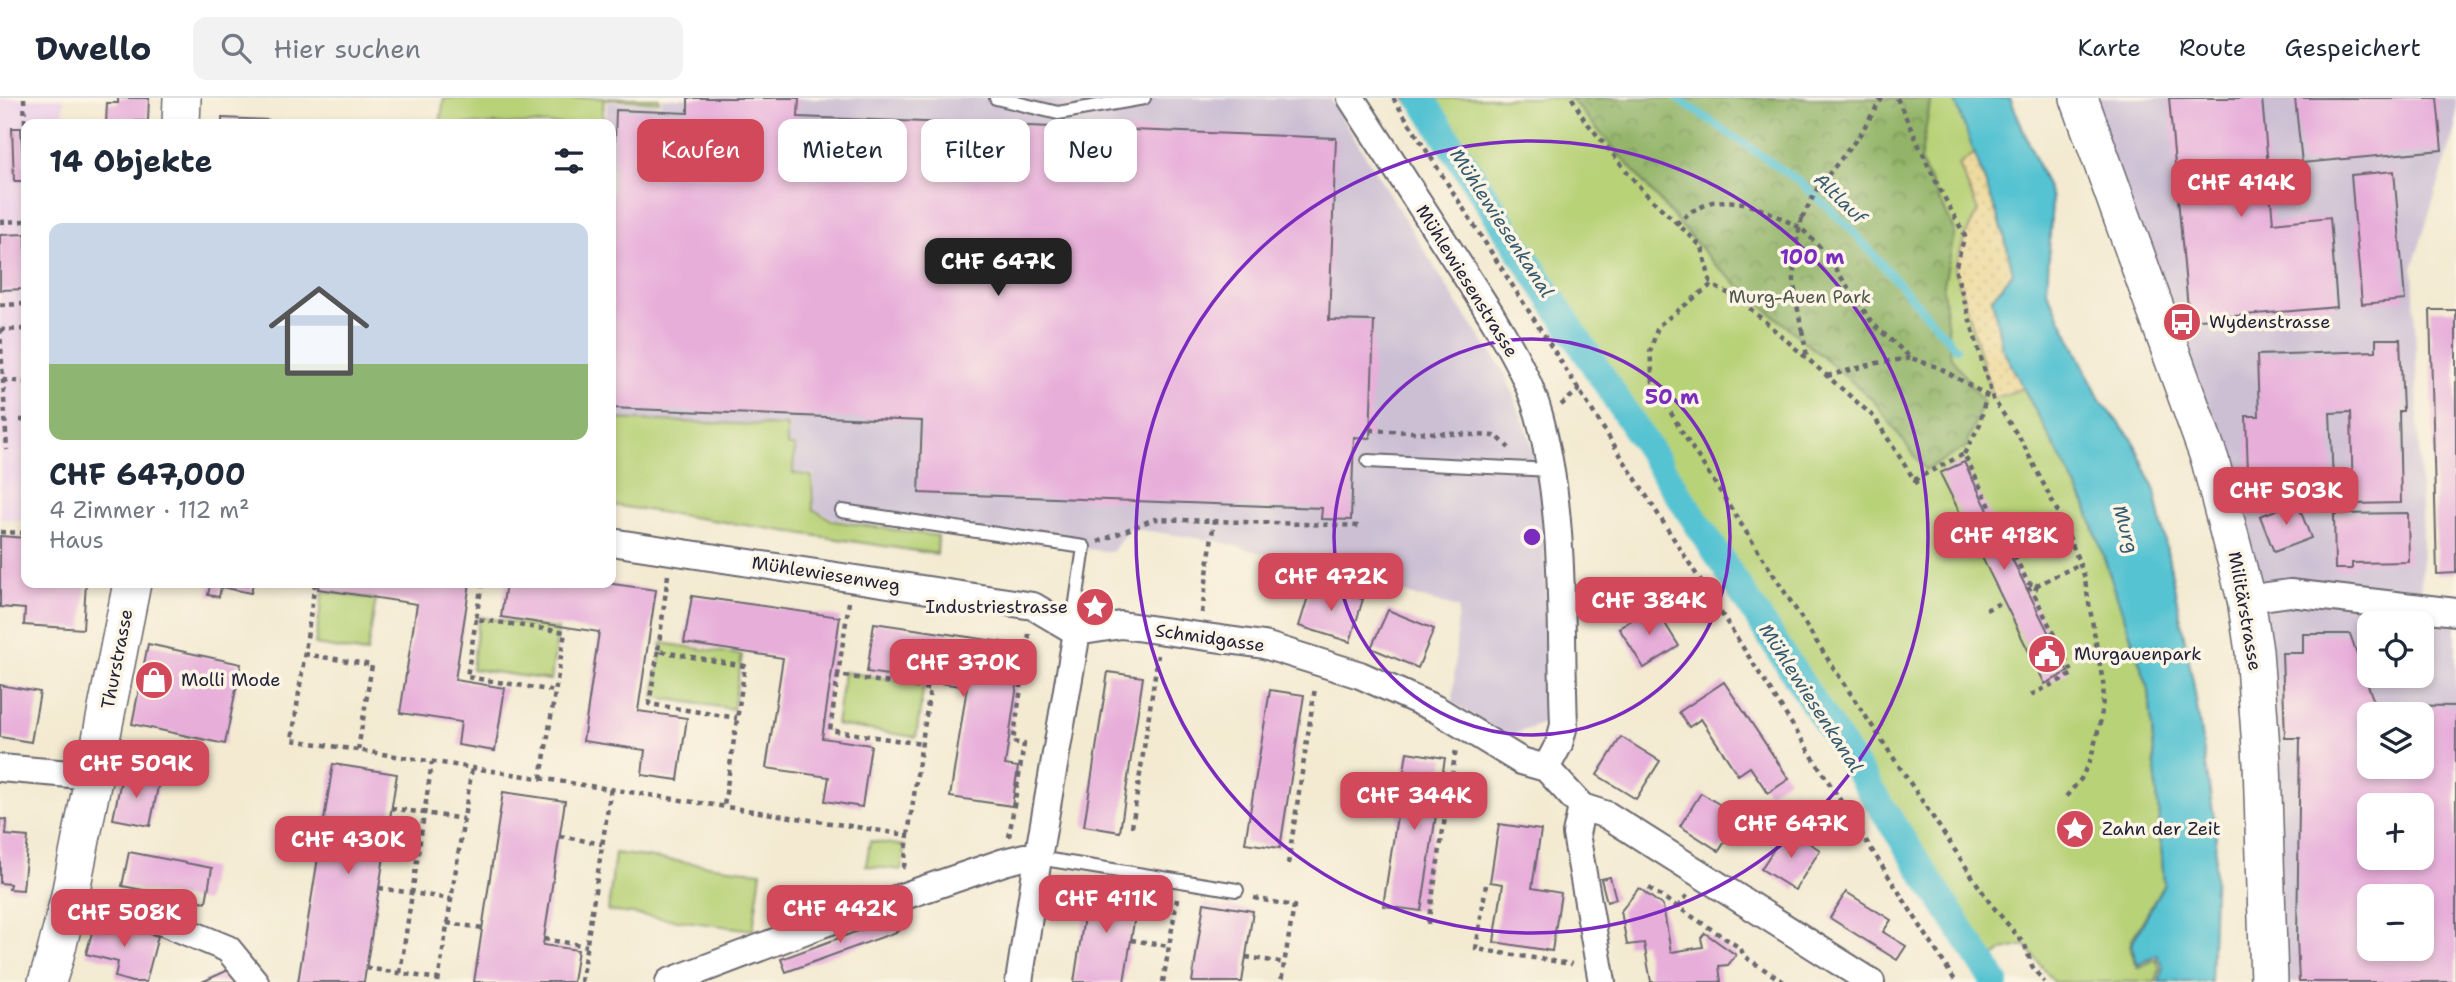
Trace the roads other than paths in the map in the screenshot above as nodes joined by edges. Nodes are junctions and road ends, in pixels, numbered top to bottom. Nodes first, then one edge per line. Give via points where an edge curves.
1 (182, 98) edge
2 (996, 98) edge
3 (1144, 98) edge
4 (1351, 98) edge
5 (2079, 98) edge
6 (181, 119) edge
7 (1368, 461) dead end
8 (1541, 469) junction
9 (842, 511) dead end
10 (616, 543) edge
11 (131, 588) edge
12 (2246, 599) junction
13 (2456, 612) edge
14 (1077, 632) junction
15 (0, 768) edge
16 (1546, 768) junction
17 (93, 776) junction
18 (1582, 807) junction
19 (1038, 858) junction
20 (1237, 890) road end
21 (69, 900) junction
22 (1593, 974) edge
23 (675, 981) edge
24 (47, 982) edge
25 (255, 982) edge
26 (1019, 982) edge
27 (1871, 982) edge
28 (2269, 982) edge

1 - 6 street
2 - 3 lane via 1058,113
4 - 8 street, Mühlewiesenstrasse via 1512,350 1538,414
5 - 12 street, Militärstrasse via 2210,460
7 - 8 lane
8 - 16 street, Mühlewiesenstrasse via 1558,534 1564,724
9 - 14 lane via 1084,547 1075,609
10 - 14 street, Mühlewiesenweg via 1033,606
11 - 17 street, Thurstrasse
12 - 13 street via 2290,593
12 - 28 street, Militärstrasse via 2262,762
14 - 16 street, Schmidgasse via 1121,625 1264,645 1360,675 1436,709 1521,761
14 - 19 street
15 - 17 street
16 - 18 street, Schmidgasse
17 - 21 street, Thurstrasse
18 - 22 street via 1576,834
18 - 27 street, Schmidgasse via 1607,815
19 - 20 lane
19 - 23 street via 1004,862 822,924
19 - 26 street
21 - 24 street, Thurstrasse
21 - 25 street via 163,922 228,949

